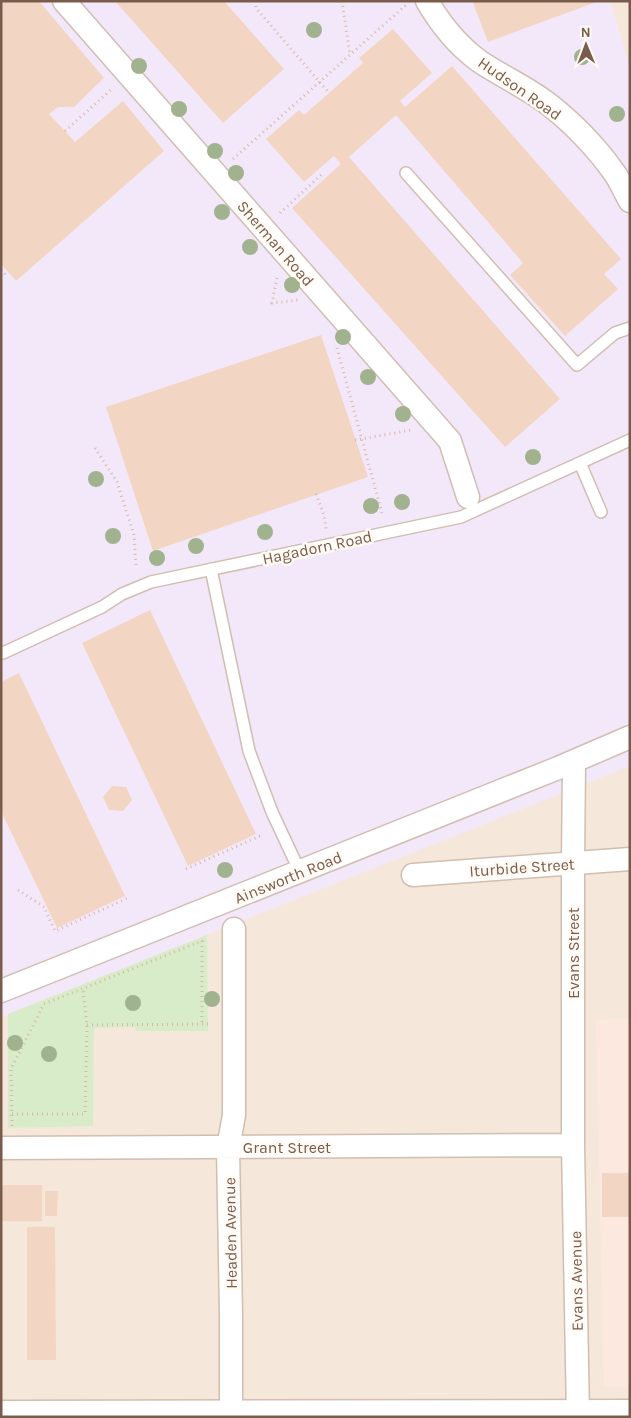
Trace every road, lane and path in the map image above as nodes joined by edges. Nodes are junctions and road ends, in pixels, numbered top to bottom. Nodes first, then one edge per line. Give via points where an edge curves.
1 (64, 1) edge
2 (256, 1) edge
3 (342, 1) edge
4 (418, 2) edge
5 (350, 56) junction
6 (128, 74) junction
7 (320, 82) junction
8 (329, 93) dead end
9 (65, 131) dead end
10 (406, 173) dead end
11 (216, 174) junction
12 (322, 174) dead end
13 (630, 201) edge
14 (263, 228) junction
15 (1, 270) edge
16 (8, 277) dead end
17 (630, 328) edge
18 (336, 344) dead end
19 (436, 426) junction
20 (362, 439) junction
21 (355, 440) dead end
22 (630, 440) edge
23 (95, 448) dead end
24 (580, 462) junction
25 (316, 494) dead end
26 (468, 497) dead end
27 (601, 512) dead end
28 (383, 517) dead end
29 (326, 529) dead end
30 (136, 567) dead end
31 (211, 569) junction
32 (3, 653) dead end
33 (630, 737) edge
34 (574, 762) junction
35 (262, 835) dead end
36 (630, 859) edge
37 (572, 864) junction
38 (186, 869) dead end
39 (300, 872) junction
40 (414, 875) dead end
41 (18, 890) dead end
42 (130, 897) dead end
43 (234, 929) dead end
44 (83, 989) junction
45 (1, 991) edge
46 (202, 1024) junction
47 (218, 1024) dead end
48 (87, 1025) junction
49 (12, 1114) junction
50 (79, 1114) junction
51 (79, 1120) dead end
52 (6, 1140) edge
53 (573, 1145) junction
54 (228, 1148) junction
55 (630, 1411) edge
56 (1, 1412) edge
57 (230, 1414) edge
58 (578, 1414) edge

1 - 6 street, Sherman Road
2 - 7 path via 256,8
3 - 5 path
4 - 5 path
4 - 13 street, Hudson Road via 479,60 548,103 571,124 614,172
5 - 7 path
6 - 9 path
6 - 11 street, Sherman Road
7 - 8 path
7 - 11 path
10 - 17 lane via 577,365 615,334
11 - 14 street, Sherman Road
12 - 14 path
14 - 19 street, Sherman Road
15 - 16 path
18 - 20 path
19 - 20 path
19 - 26 street, Sherman Road via 450,441
20 - 21 path
20 - 28 path
22 - 24 lane, Hagadorn Road
23 - 30 path via 117,482 134,534
24 - 27 lane
24 - 31 lane, Hagadorn Road via 461,517
25 - 29 path
31 - 32 lane, Hagadorn Road via 146,584
31 - 39 lane via 249,751
33 - 34 street
34 - 37 street, Evans Street
34 - 39 street, Ainsworth Road
35 - 38 path
36 - 37 street, Iturbide Street
37 - 40 street, Iturbide Street
37 - 53 street, Evans Street
39 - 45 street, Ainsworth Road
41 - 42 path via 44,907 55,931
43 - 54 street, Headen Avenue via 234,1115
44 - 46 path via 202,941
44 - 48 path
44 - 49 path via 44,1004 11,1069
46 - 47 path
46 - 48 path
48 - 50 path via 85,1114
49 - 50 path
49 - 52 path
50 - 51 path
52 - 54 street, Grant Street
53 - 54 street, Grant Street
53 - 58 street, Evans Avenue
54 - 57 street, Headen Avenue
55 - 58 street
56 - 57 street
57 - 58 street

